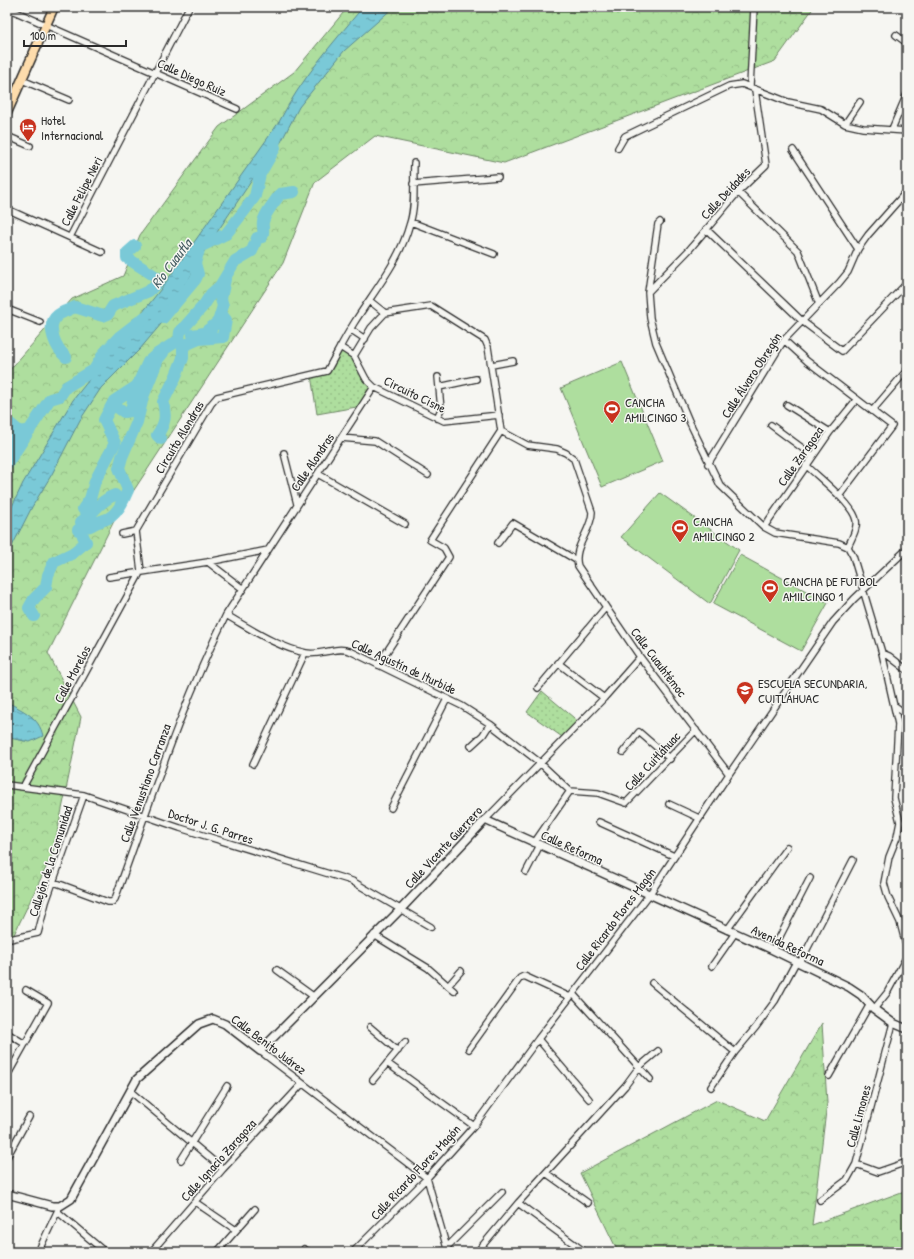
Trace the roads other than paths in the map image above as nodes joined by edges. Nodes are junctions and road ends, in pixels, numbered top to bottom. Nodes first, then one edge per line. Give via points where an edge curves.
1 (54, 7) edge
2 (189, 7) edge
3 (754, 7) edge
4 (7, 8) edge
5 (46, 25) junction
6 (896, 35) dead end
7 (907, 43) edge
8 (155, 72) junction
9 (22, 80) junction
10 (753, 88) junction
11 (907, 94) edge
12 (69, 100) dead end
13 (860, 102) dead end
14 (237, 109) dead end
15 (7, 113) edge
16 (845, 124) junction
17 (892, 130) junction
18 (907, 131) edge
19 (7, 136) edge
20 (30, 146) dead end
21 (618, 148) dead end
22 (793, 150) dead end
23 (414, 163) dead end
24 (498, 177) dead end
25 (413, 184) junction
26 (907, 191) edge
27 (738, 192) junction
28 (7, 209) edge
29 (411, 222) junction
30 (660, 222) dead end
31 (706, 229) junction
32 (70, 237) junction
33 (858, 249) junction
34 (102, 252) dead end
35 (494, 254) dead end
36 (907, 283) edge
37 (648, 292) junction
38 (370, 301) junction
39 (819, 304) junction
40 (7, 309) edge
41 (385, 313) junction
42 (802, 321) junction
43 (40, 322) dead end
44 (350, 329) junction
45 (365, 339) junction
46 (784, 340) junction
47 (340, 347) junction
48 (354, 356) junction
49 (513, 361) dead end
50 (492, 365) junction
51 (907, 370) edge
52 (438, 377) dead end
53 (476, 379) dead end
54 (374, 387) junction
55 (438, 387) junction
56 (857, 399) junction
57 (787, 405) dead end
58 (872, 411) junction
59 (499, 415) junction
60 (437, 418) junction
61 (771, 425) dead end
62 (501, 431) junction
63 (830, 432) junction
64 (341, 438) junction
65 (284, 453) dead end
66 (813, 456) junction
67 (708, 464) junction
68 (806, 466) junction
69 (318, 474) junction
70 (428, 475) dead end
71 (839, 496) junction
72 (297, 504) junction
73 (405, 524) dead end
74 (764, 527) junction
75 (136, 531) junction
76 (122, 534) dead end
77 (498, 543) dead end
78 (848, 547) junction
79 (907, 549) edge
80 (268, 550) junction
81 (576, 560) junction
82 (208, 562) junction
83 (141, 571) junction
84 (109, 577) dead end
85 (243, 589) junction
86 (863, 591) junction
87 (606, 607) junction
88 (226, 615) junction
89 (305, 653) junction
90 (882, 653) junction
91 (640, 657) junction
92 (558, 663) junction
93 (378, 665) junction
94 (907, 670) edge
95 (538, 688) dead end
96 (604, 698) junction
97 (447, 699) junction
98 (895, 706) junction
99 (907, 715) edge
100 (490, 724) junction
101 (696, 730) junction
102 (471, 746) dead end
103 (623, 752) dead end
104 (670, 759) junction
105 (540, 762) junction
106 (253, 764) dead end
107 (729, 774) junction
108 (7, 785) edge
109 (23, 788) junction
110 (570, 790) junction
111 (84, 796) junction
112 (669, 804) dead end
113 (391, 808) dead end
114 (146, 816) junction
115 (699, 818) junction
116 (485, 820) junction
117 (599, 822) dead end
118 (537, 844) junction
119 (787, 847) dead end
120 (674, 856) junction
121 (853, 860) dead end
122 (526, 872) dead end
123 (810, 878) dead end
124 (54, 882) junction
125 (650, 895) junction
126 (401, 909) junction
127 (431, 927) dead end
128 (727, 930) junction
129 (735, 933) junction
130 (374, 935) junction
131 (10, 939) dead end
132 (907, 949) edge
133 (773, 950) junction
134 (907, 956) edge
135 (798, 963) junction
136 (712, 966) dead end
137 (277, 970) dead end
138 (461, 971) dead end
139 (652, 983) dead end
140 (448, 986) junction
141 (26, 990) dead end
142 (454, 990) dead end
143 (313, 996) junction
144 (571, 996) junction
145 (872, 1006) junction
146 (893, 1023) junction
147 (370, 1027) dead end
148 (907, 1029) edge
149 (7, 1033) edge
150 (538, 1039) junction
151 (405, 1042) dead end
152 (25, 1044) junction
153 (469, 1049) dead end
154 (260, 1051) junction
155 (398, 1051) junction
156 (658, 1051) dead end
157 (735, 1052) junction
158 (387, 1063) junction
159 (639, 1068) junction
160 (7, 1076) edge
161 (829, 1076) dead end
162 (650, 1079) dead end
163 (373, 1080) dead end
164 (302, 1084) junction
165 (227, 1086) dead end
166 (711, 1087) dead end
167 (130, 1091) junction
168 (588, 1099) dead end
169 (29, 1117) dead end
170 (474, 1126) junction
171 (191, 1143) junction
172 (7, 1157) edge
173 (181, 1160) dead end
174 (907, 1162) edge
175 (856, 1164) junction
176 (223, 1169) junction
177 (546, 1173) junction
178 (427, 1178) junction
179 (502, 1192) dead end
180 (7, 1194) edge
181 (820, 1200) dead end
182 (195, 1202) junction
183 (518, 1203) junction
184 (588, 1203) dead end
185 (59, 1209) junction
186 (255, 1209) dead end
187 (236, 1230) junction
188 (445, 1251) edge
189 (38, 1252) edge
190 (105, 1252) edge
191 (151, 1252) edge
192 (217, 1252) edge
193 (353, 1252) edge
194 (477, 1252) edge
195 (584, 1252) edge

1 - 5 main road
2 - 8 street, Calle Felipe Neri
3 - 10 street
4 - 5 street, Calle Diego Ruiz
5 - 8 street, Calle Diego Ruiz
5 - 9 main road
6 - 7 street
8 - 14 street, Calle Diego Ruiz
8 - 32 street, Calle Felipe Neri
9 - 12 street
9 - 15 main road
10 - 16 street via 788,102 820,109
10 - 21 street via 742,84 729,86 625,136
10 - 27 street, Calle Deidades via 766,165
11 - 17 street
13 - 16 street
16 - 17 street
17 - 18 street
19 - 20 street
22 - 33 street
23 - 25 street
24 - 25 street
25 - 29 street
26 - 33 street
27 - 31 street, Calle Deidades
27 - 39 street via 798,251
28 - 32 street
29 - 35 street
29 - 38 street via 404,241
30 - 37 street
31 - 37 street, Calle Deidades
31 - 42 street
32 - 34 street
33 - 39 street via 848,272
36 - 42 street via 842,351
37 - 67 street via 650,318 656,343
38 - 41 street
38 - 44 street
39 - 42 street, Calle Álvaro Obregón
40 - 43 street
41 - 45 street
41 - 50 street via 431,306 485,340
42 - 46 street, Calle Álvaro Obregón
44 - 45 street
44 - 47 street
45 - 48 street
46 - 56 street
46 - 67 street, Calle Álvaro Obregón
47 - 48 street, Circuito Cisne
47 - 75 street, Circuito Alondras via 327,371 217,397
48 - 54 street, Circuito Cisne
49 - 50 street
50 - 59 street
51 - 58 street
52 - 55 street
53 - 55 street
54 - 60 street, Circuito Cisne
54 - 64 street, Calle Alondras
55 - 60 street via 441,409
56 - 58 street
56 - 63 street, Calle Zaragoza
57 - 63 street
58 - 71 street via 892,426
59 - 60 street, Circuito Cisne via 444,421
59 - 62 street
61 - 66 street
62 - 81 street via 527,445 557,449 574,459 592,516
62 - 93 street via 430,540 444,548 449,557
63 - 66 street, Calle Zaragoza
64 - 69 street, Calle Alondras
64 - 70 street via 375,441
65 - 72 street
66 - 68 street, Calle Zaragoza
67 - 74 street via 720,485
68 - 71 street
68 - 74 street, Calle Zaragoza
69 - 72 street, Calle Alondras
69 - 73 street
71 - 78 street via 856,521 856,528
72 - 80 street, Calle Alondras
74 - 78 street via 775,533 839,543
75 - 76 street
75 - 83 street
77 - 81 street via 513,523
78 - 86 street
79 - 86 street, Calle Ricardo Flores Magón
80 - 82 street
80 - 85 street, Calle Alondras
81 - 87 street, Calle Cuauhtémoc
82 - 83 street
82 - 85 street
83 - 84 street
83 - 109 street, Calle Morelos
85 - 88 street, Calle Alondras
86 - 90 street
86 - 107 street, Calle Ricardo Flores Magón via 833,622
87 - 91 street, Calle Cuauhtémoc
87 - 92 street
88 - 89 street, Calle Agustín de Iturbide via 281,645
88 - 114 street, Calle Venustiano Carranza via 185,705
89 - 93 street, Calle Agustín de Iturbide via 316,654 342,648
89 - 106 street
90 - 94 street
90 - 98 street
91 - 96 street, Calle Vicente Guerrero
91 - 101 street, Calle Cuauhtémoc
92 - 95 street
92 - 96 street
93 - 97 street, Calle Agustín de Iturbide
96 - 105 street, Calle Vicente Guerrero
97 - 100 street, Calle Agustín de Iturbide
97 - 113 street
98 - 99 street
98 - 132 street via 898,750 894,798 900,822 884,883 900,922
100 - 102 street
100 - 105 street, Calle Agustín de Iturbide
101 - 104 street, Calle Cuitláhuac
101 - 107 street, Calle Cuauhtémoc
103 - 104 street via 639,732
104 - 110 street, Calle Cuitláhuac via 626,803 598,793
105 - 110 street
105 - 116 street, Calle Vicente Guerrero
107 - 115 street, Calle Ricardo Flores Magón
108 - 109 street, Doctor J. G. Parres
109 - 111 street, Doctor J. G. Parres
110 - 118 street
111 - 114 street, Doctor J. G. Parres
111 - 124 street, Callejón de la Comunidad
112 - 115 street
114 - 124 street, Calle Venustiano Carranza via 112,902
114 - 126 street, Doctor J. G. Parres via 352,881
115 - 120 street, Calle Ricardo Flores Magón
116 - 118 street, Calle Reforma
116 - 126 street, Calle Vicente Guerrero
117 - 120 street
118 - 122 street
118 - 125 street, Calle Reforma
119 - 128 street
120 - 125 street, Calle Ricardo Flores Magón
121 - 135 street
123 - 133 street
124 - 131 street, Callejón de la Comunidad via 38,933
125 - 128 street, Avenida Reforma
125 - 144 street, Calle Ricardo Flores Magón
126 - 127 street, Doctor J. G. Parres
126 - 130 street, Calle Vicente Guerrero
128 - 129 street, Avenida Reforma
129 - 133 street, Avenida Reforma
129 - 136 street
130 - 140 street via 428,968
130 - 143 street, Calle Vicente Guerrero
133 - 135 street, Avenida Reforma
134 - 145 street via 887,993
135 - 145 street, Avenida Reforma via 849,987
135 - 157 street via 775,1001
137 - 143 street
138 - 140 street
139 - 157 street
140 - 142 street
141 - 152 street via 48,1003
143 - 154 street, Calle Vicente Guerrero
144 - 150 street, Calle Ricardo Flores Magón
144 - 153 street via 524,976 520,978
144 - 159 street
145 - 146 street, Avenida Reforma
145 - 161 street
146 - 148 street, Avenida Reforma
146 - 175 street, Calle Limones
147 - 155 street
149 - 152 street
150 - 168 street
150 - 170 street, Calle Ricardo Flores Magón
151 - 155 street
152 - 160 street
154 - 164 street, Calle Benito Juárez
154 - 167 street, Calle Benito Juárez via 219,1021 206,1021 199,1024 137,1079
155 - 158 street
156 - 159 street
157 - 166 street
158 - 163 street
158 - 170 street
159 - 162 street
159 - 177 street
164 - 176 street, Calle Ignacio Zaragoza
164 - 178 street, Calle Benito Juárez
165 - 171 street
167 - 171 street
167 - 185 street, Calle Benito Juárez via 76,1193
169 - 172 street
170 - 178 street, Calle Ricardo Flores Magón
171 - 173 street
171 - 176 street
174 - 175 street via 878,1172
175 - 181 street, Calle Limones via 847,1180
176 - 182 street, Calle Ignacio Zaragoza
177 - 183 street
177 - 184 street
178 - 188 street
178 - 193 street, Calle Ricardo Flores Magón
179 - 188 street
180 - 185 street
182 - 187 street
182 - 191 street, Calle Ignacio Zaragoza
183 - 194 street
183 - 195 street
185 - 189 street
185 - 190 street
186 - 187 street
187 - 192 street

